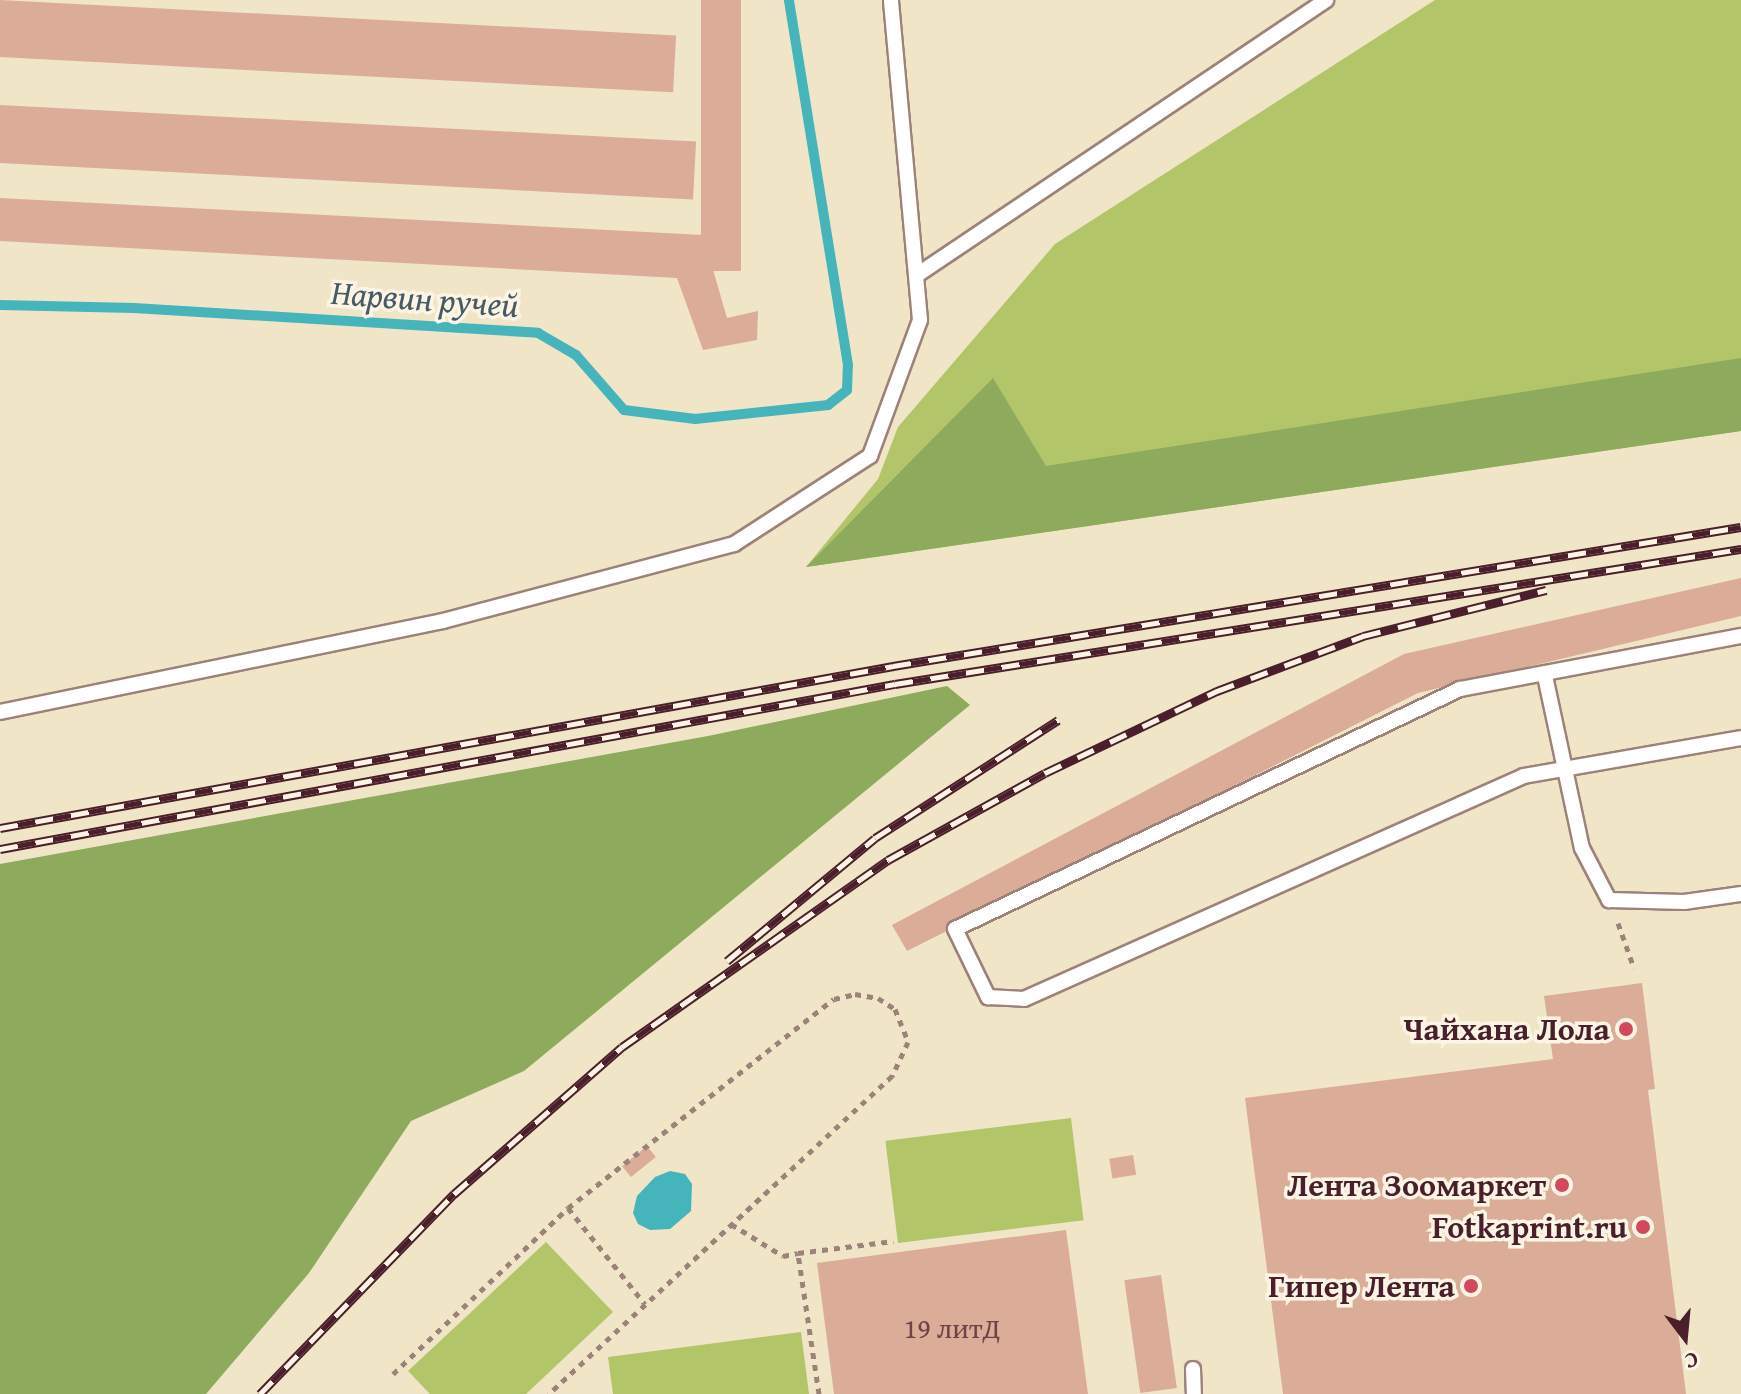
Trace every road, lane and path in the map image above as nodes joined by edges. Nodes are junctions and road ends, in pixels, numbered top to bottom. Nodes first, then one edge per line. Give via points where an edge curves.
1 (891, 0) edge
2 (1326, 0) edge
3 (917, 275) junction
4 (1741, 636) edge
5 (1545, 676) junction
6 (0, 712) edge
7 (1741, 738) edge
8 (1565, 773) junction
9 (1741, 894) edge
10 (1609, 900) junction
11 (1634, 968) dead end
12 (568, 1208) junction
13 (731, 1224) junction
14 (893, 1241) dead end
15 (798, 1253) junction
16 (645, 1304) junction
17 (1193, 1369) dead end
18 (393, 1374) dead end
19 (548, 1394) edge
20 (819, 1394) edge
21 (1194, 1394) edge

1 - 3 lane
2 - 3 lane
3 - 6 lane via 920,320 870,456 734,544 443,621
4 - 5 lane
5 - 8 lane
5 - 8 lane via 1460,689 955,929 988,997 1024,999 1524,776
7 - 8 lane
8 - 10 lane via 1582,848
9 - 10 lane via 1684,902
10 - 11 path
12 - 13 path via 834,999 855,994 878,998 895,1009 908,1042 892,1076
12 - 16 path
12 - 18 path
13 - 15 path via 783,1256
13 - 16 path
14 - 15 path
15 - 20 path
16 - 19 path
17 - 21 lane

